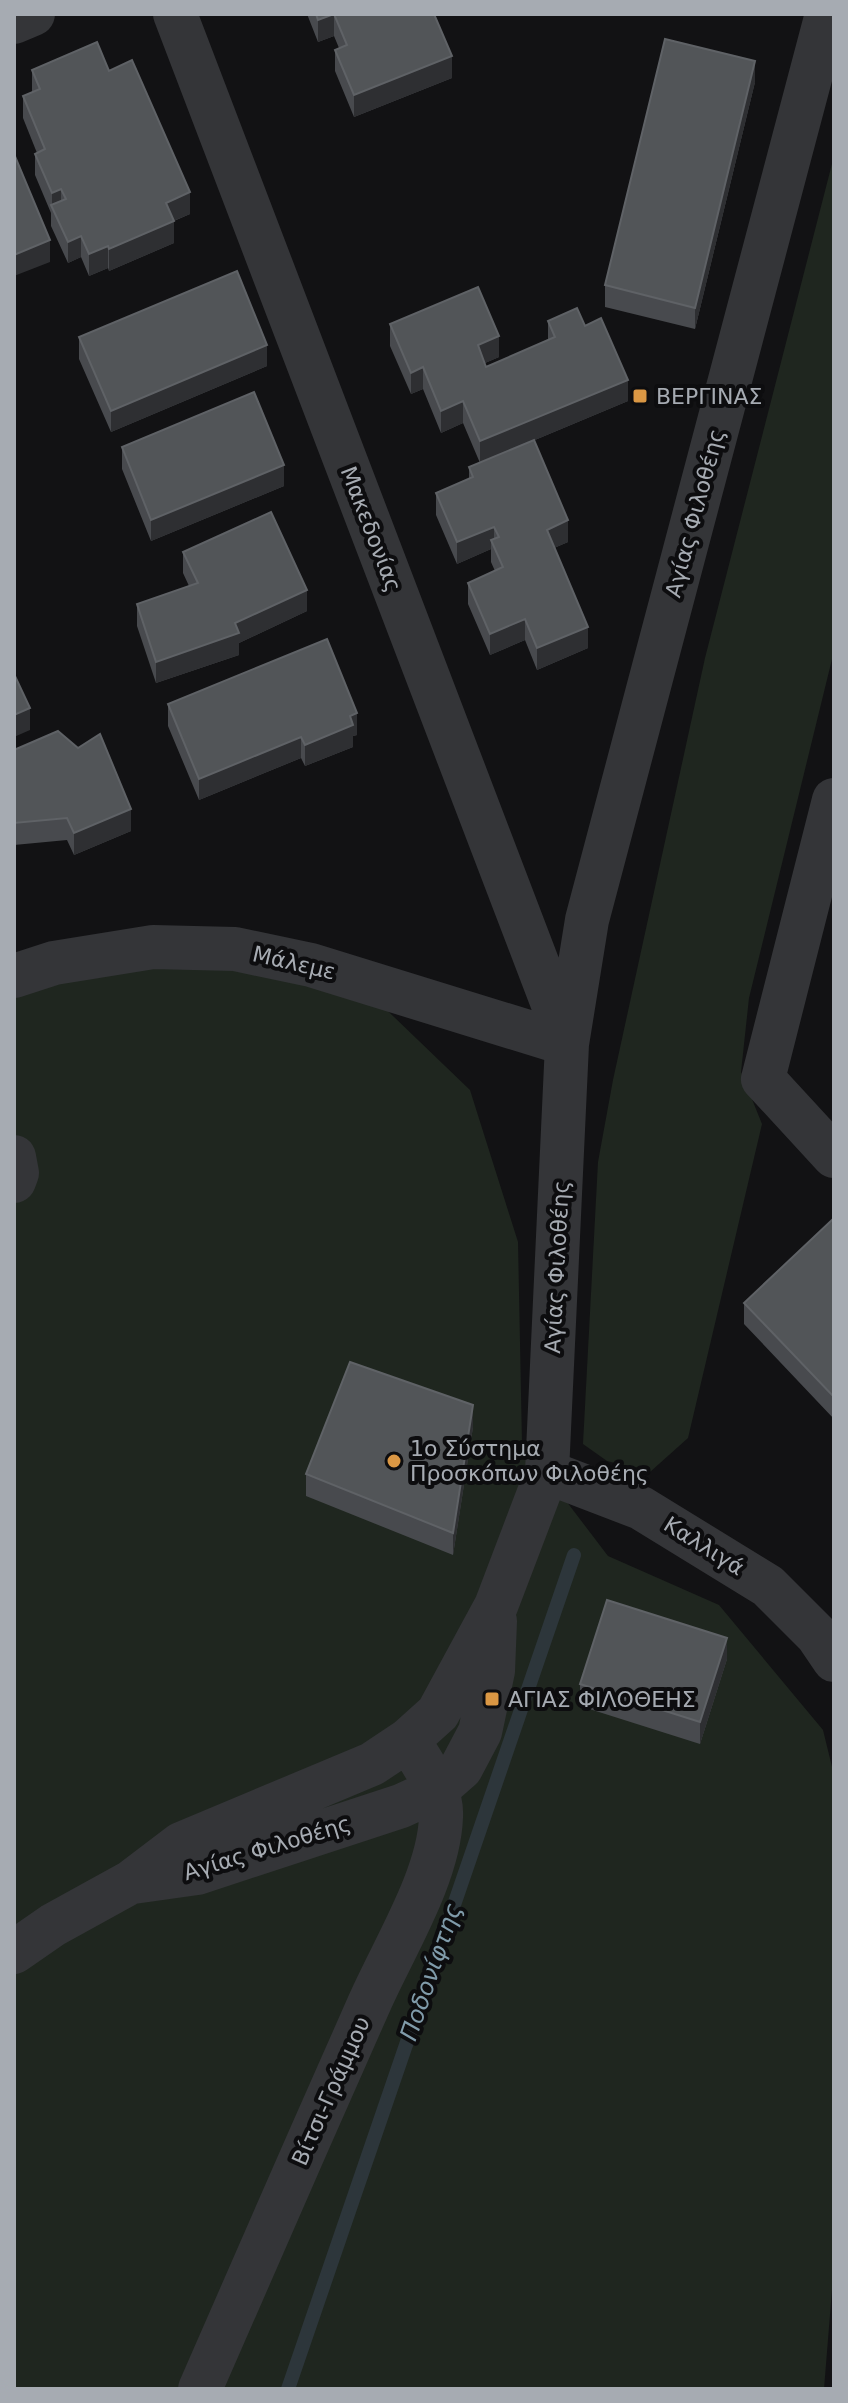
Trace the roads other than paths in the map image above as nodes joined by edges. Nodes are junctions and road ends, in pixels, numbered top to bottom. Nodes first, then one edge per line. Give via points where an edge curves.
1 (33, 14) edge
2 (175, 14) edge
3 (827, 14) edge
4 (14, 22) edge
5 (834, 800) edge
6 (587, 920) junction
7 (526, 933) junction
8 (14, 976) edge
9 (567, 1044) junction
10 (834, 1156) edge
11 (14, 1157) edge
12 (14, 1181) edge
13 (547, 1472) junction
14 (496, 1606) junction
15 (834, 1660) edge
16 (408, 1740) junction
17 (436, 1790) junction
18 (131, 1882) junction
19 (14, 1952) edge
20 (200, 2389) edge

1 - 4 street
2 - 7 street, Μακεδονίας
3 - 6 street, Αγίας Φιλοθέης
5 - 10 street via 763,1079
6 - 7 street via 544,946
6 - 9 street, Αγίας Φιλοθέης
7 - 9 street, Μακεδονίας
8 - 9 street, Μάλεμε via 54,963 153,947 235,949 311,965
9 - 13 street, Αγίας Φιλοθέης
11 - 12 street
13 - 14 street, Αγίας Φιλοθέης
13 - 15 street, Καλλιγά via 641,1508 768,1586
14 - 16 street, Αγίας Φιλοθέης via 438,1713
14 - 17 street, Αγίας Φιλοθέης via 493,1671 480,1732 461,1768
16 - 17 street
16 - 18 street, Αγίας Φιλοθέης via 372,1764 181,1844
17 - 18 street, Αγίας Φιλοθέης via 197,1873
17 - 20 street, Βίτσι-Γράμμου via 442,1814 432,1869
18 - 19 street, Αγίας Φιλοθέης

